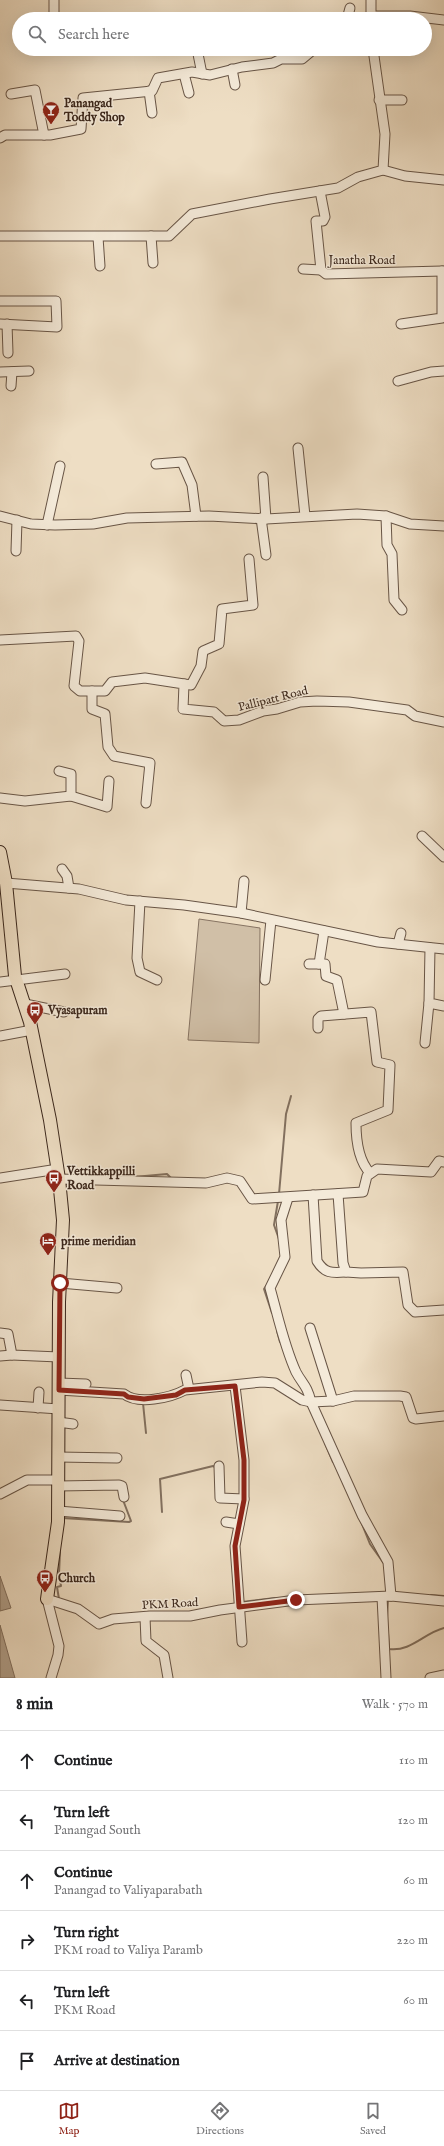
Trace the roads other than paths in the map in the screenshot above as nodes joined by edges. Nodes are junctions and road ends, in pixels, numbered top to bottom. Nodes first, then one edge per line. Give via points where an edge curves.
1 (54, 0) edge
2 (371, 0) edge
3 (350, 8) dead end
4 (54, 12) edge
5 (349, 12) edge
6 (371, 12) edge
7 (432, 19) edge
8 (444, 20) edge
9 (198, 56) edge
10 (306, 56) edge
11 (374, 56) edge
12 (232, 70) junction
13 (184, 74) junction
14 (202, 74) junction
15 (235, 85) dead end
16 (149, 91) junction
17 (189, 93) dead end
18 (11, 94) dead end
19 (379, 100) junction
20 (402, 100) dead end
21 (152, 113) dead end
22 (44, 135) junction
23 (0, 138) edge
24 (383, 170) junction
25 (444, 180) edge
26 (320, 191) junction
27 (0, 236) edge
28 (151, 236) junction
29 (98, 237) junction
30 (153, 263) dead end
31 (100, 266) dead end
32 (303, 269) dead end
33 (321, 270) junction
34 (443, 271) edge
35 (0, 301) edge
36 (4, 324) edge
37 (401, 324) dead end
38 (8, 353) dead end
39 (29, 371) dead end
40 (444, 371) edge
41 (0, 372) edge
42 (12, 372) junction
43 (398, 381) dead end
44 (11, 386) dead end
45 (298, 448) dead end
46 (156, 464) dead end
47 (60, 466) dead end
48 (264, 477) dead end
49 (0, 516) edge
50 (196, 516) junction
51 (305, 516) junction
52 (386, 516) junction
53 (263, 519) junction
54 (17, 520) junction
55 (47, 525) junction
56 (444, 526) edge
57 (16, 551) dead end
58 (266, 555) dead end
59 (249, 559) dead end
60 (402, 610) dead end
61 (0, 640) edge
62 (184, 684) junction
63 (92, 691) junction
64 (444, 722) edge
65 (59, 771) dead end
66 (109, 781) dead end
67 (71, 796) junction
68 (0, 798) edge
69 (146, 803) dead end
70 (422, 836) dead end
71 (0, 852) edge
72 (444, 857) edge
73 (62, 869) dead end
74 (244, 881) dead end
75 (6, 883) junction
76 (69, 888) junction
77 (140, 901) junction
78 (241, 913) junction
79 (271, 920) junction
80 (324, 930) junction
81 (401, 934) dead end
82 (398, 944) junction
83 (430, 948) junction
84 (444, 949) edge
85 (309, 964) dead end
86 (319, 964) junction
87 (65, 974) dead end
88 (17, 980) junction
89 (157, 980) dead end
90 (264, 980) dead end
91 (0, 982) edge
92 (430, 1003) junction
93 (25, 1004) junction
94 (444, 1006) edge
95 (64, 1012) dead end
96 (344, 1014) junction
97 (318, 1028) dead end
98 (32, 1030) junction
99 (0, 1036) edge
100 (425, 1043) dead end
101 (444, 1162) edge
102 (370, 1173) junction
103 (59, 1174) junction
104 (0, 1178) edge
105 (338, 1194) junction
106 (313, 1195) junction
107 (288, 1198) junction
108 (346, 1272) junction
109 (60, 1283) junction
110 (117, 1288) dead end
111 (444, 1310) edge
112 (310, 1328) dead end
113 (0, 1333) edge
114 (12, 1354) junction
115 (0, 1356) edge
116 (59, 1357) junction
117 (186, 1375) dead end
118 (86, 1384) dead end
119 (235, 1386) junction
120 (59, 1387) junction
121 (189, 1390) junction
122 (39, 1392) dead end
123 (307, 1401) junction
124 (333, 1401) junction
125 (0, 1405) edge
126 (38, 1408) junction
127 (58, 1410) junction
128 (444, 1416) edge
129 (58, 1422) junction
130 (73, 1424) dead end
131 (58, 1457) junction
132 (117, 1458) dead end
133 (219, 1466) dead end
134 (58, 1482) junction
135 (0, 1494) edge
136 (124, 1497) dead end
137 (244, 1499) junction
138 (58, 1511) junction
139 (120, 1516) dead end
140 (226, 1522) dead end
141 (239, 1524) junction
142 (386, 1596) junction
143 (47, 1600) junction
144 (444, 1601) edge
145 (239, 1607) junction
146 (145, 1617) junction
147 (242, 1642) dead end
148 (444, 1676) edge
149 (50, 1678) edge
150 (168, 1678) edge
151 (386, 1678) edge
152 (430, 1678) edge

1 - 4 street
2 - 6 street
3 - 5 street
7 - 8 street
9 - 14 street
10 - 12 street via 302,59 281,59
11 - 19 street
12 - 14 street via 210,75
12 - 15 street
13 - 14 street
13 - 16 street via 158,78
13 - 17 street
16 - 21 street
16 - 22 street via 83,98 82,129
18 - 22 street via 35,90
19 - 20 street
19 - 24 street via 385,134
22 - 23 street via 5,135
24 - 25 street via 405,176
24 - 26 street via 358,177 338,188
26 - 28 street via 192,214 169,236
26 - 33 street, Janatha Road via 325,217 323,221 316,221
27 - 29 street
28 - 29 street
28 - 30 street
29 - 31 street
32 - 33 street
33 - 34 street, Janatha Road via 326,274 392,268
34 - 37 street, Janatha Road via 442,318
35 - 36 street via 56,302 57,326
36 - 38 street
39 - 42 street
40 - 43 street
41 - 42 street
42 - 44 street
45 - 51 street
46 - 50 street via 182,462 192,485
47 - 55 street
48 - 53 street
49 - 54 street
50 - 53 street
50 - 55 street via 127,518 93,524
51 - 52 street
51 - 53 street
52 - 56 street via 410,524
52 - 60 street via 387,545 392,554 394,600
53 - 58 street
54 - 55 street
54 - 57 street
59 - 62 street via 253,605 222,609 219,644 203,651 201,666 191,685
61 - 63 street via 76,636 79,641 74,686 80,691
62 - 63 street via 145,678 112,682 104,690
62 - 64 street, Pallipatt Road via 183,709 214,712 224,721 239,720 263,711 317,700 406,710 415,716
63 - 69 street via 92,709 105,714 108,747 114,756 150,763
65 - 67 street via 72,774
66 - 67 street via 108,807
67 - 68 street via 25,801
70 - 72 street
71 - 75 main road
73 - 76 street via 68,876
74 - 78 street
75 - 76 street
75 - 88 main road
76 - 77 street
77 - 78 street
77 - 89 street via 137,958 140,972
78 - 79 street
79 - 80 street
79 - 90 street
80 - 82 street
80 - 86 street
81 - 82 street
82 - 83 street
83 - 84 street
83 - 92 street
85 - 86 street
86 - 96 street via 325,964 326,976 337,980
87 - 88 street
88 - 91 street
88 - 93 main road
92 - 94 street
92 - 100 street
93 - 95 street
93 - 98 main road
96 - 97 street via 321,1016 318,1019
96 - 102 street via 371,1012 377,1062 390,1064 388,1110 356,1123 364,1167
98 - 99 street
98 - 103 main road
101 - 102 street via 439,1161 431,1172 377,1168
102 - 105 street via 363,1192
103 - 104 street
103 - 107 street via 206,1183 227,1178 240,1181 252,1200
103 - 109 main road via 63,1220
105 - 106 street
105 - 108 street via 343,1264
106 - 107 street
106 - 108 street via 317,1261 328,1273
107 - 123 street via 282,1220 285,1257 270,1288 283,1337 297,1372 308,1388
108 - 111 street via 403,1272 408,1305 414,1312
109 - 110 street
109 - 116 main road
112 - 124 street
113 - 114 street via 8,1334
114 - 115 street
114 - 116 street
116 - 120 main road
117 - 121 street
118 - 120 street
119 - 121 street
119 - 123 street via 275,1383
119 - 137 street via 244,1460
120 - 121 street via 124,1394 144,1399 176,1395
120 - 127 main road
122 - 126 street
123 - 124 street
123 - 142 street via 362,1515 388,1562
124 - 128 street via 354,1396 400,1396 406,1397 413,1418
125 - 126 street
126 - 127 street
127 - 129 main road
129 - 130 street
129 - 131 main road
131 - 132 street
131 - 134 main road
133 - 137 street via 220,1498
134 - 135 street via 27,1480
134 - 136 street via 118,1485 122,1486
134 - 138 main road
137 - 141 street
138 - 139 street
138 - 143 main road
140 - 141 street
141 - 145 street via 235,1546
142 - 144 street, PKM Road
142 - 145 street, PKM Road via 296,1600
142 - 151 street
143 - 146 street, PKM Road via 78,1608 100,1624
143 - 149 street via 59,1646
145 - 146 street, PKM Road via 190,1616
145 - 147 street
146 - 150 street via 146,1641 164,1655
148 - 152 street

